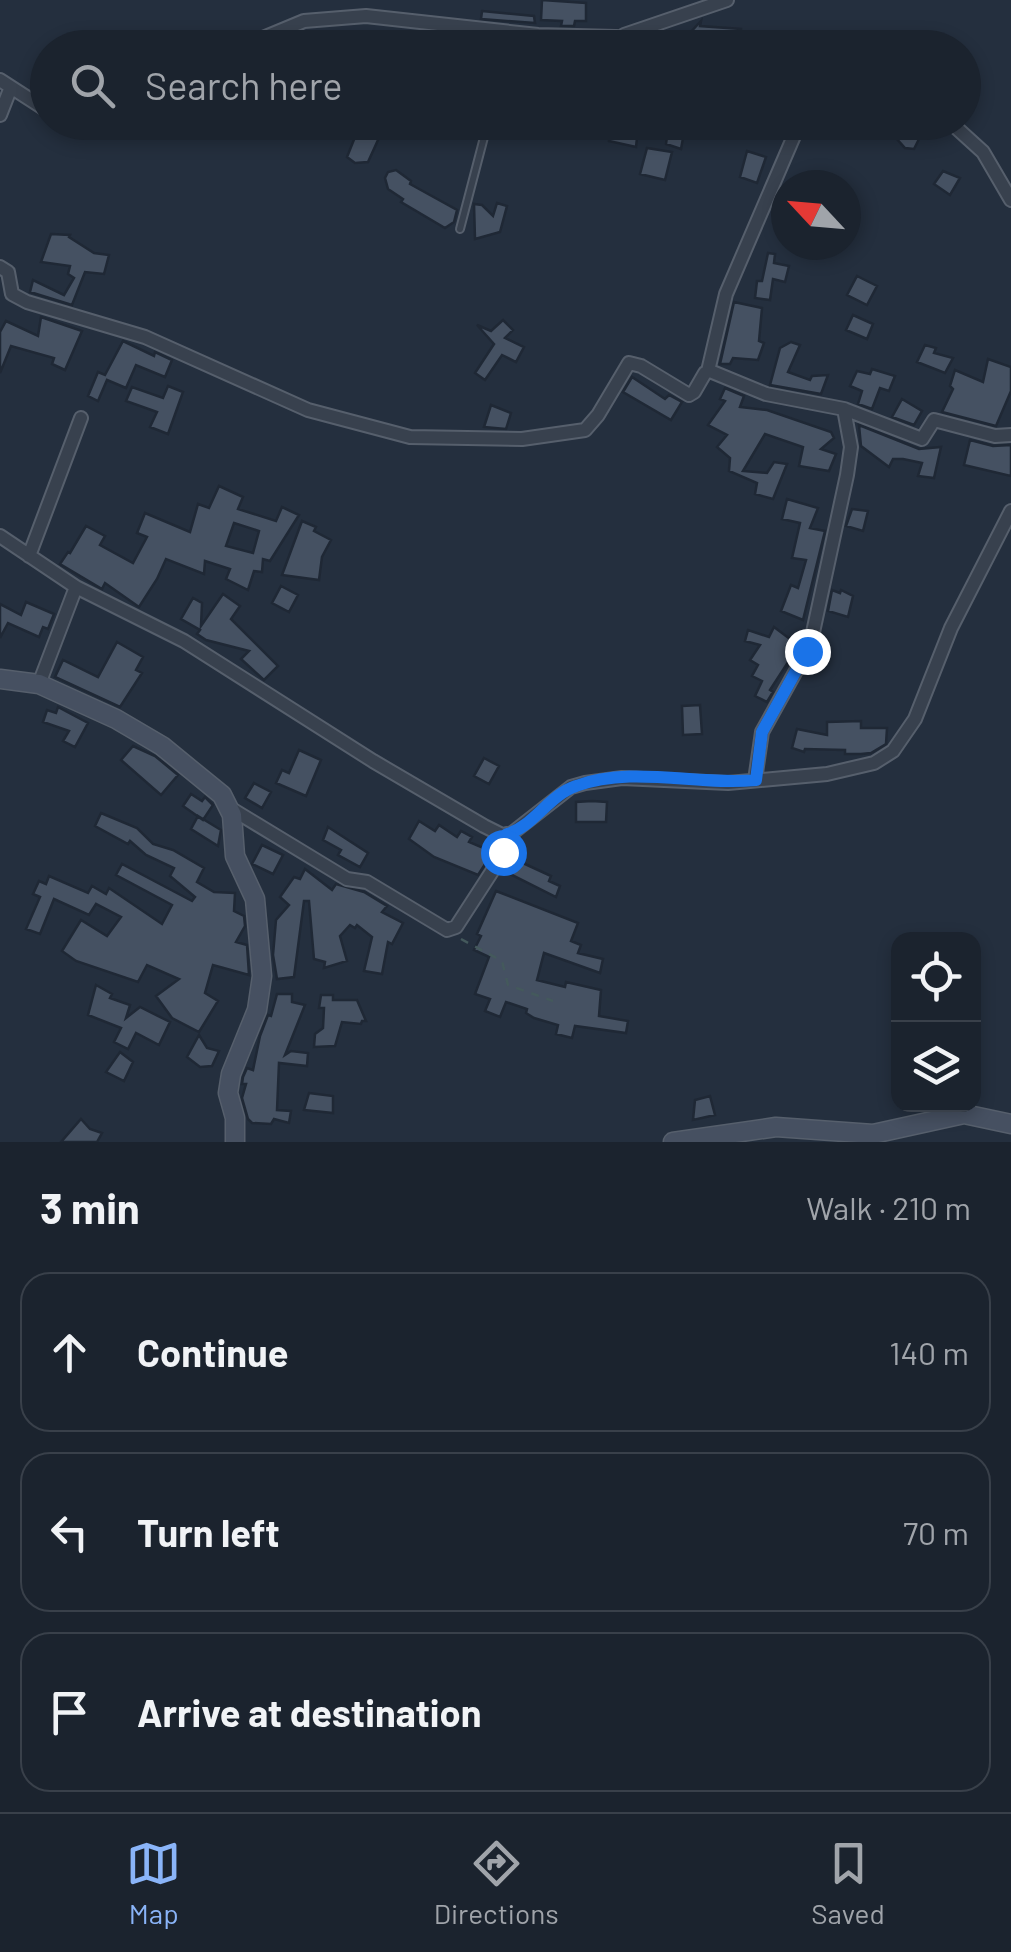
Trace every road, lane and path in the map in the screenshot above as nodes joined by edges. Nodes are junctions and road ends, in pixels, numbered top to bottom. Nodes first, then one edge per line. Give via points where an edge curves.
1 (727, 0) edge
2 (277, 30) edge
3 (460, 30) edge
4 (637, 30) edge
5 (5, 83) edge
6 (30, 100) edge
7 (0, 116) edge
8 (483, 140) edge
9 (792, 140) edge
10 (970, 140) edge
11 (1011, 200) edge
12 (460, 229) dead end
13 (0, 267) edge
14 (708, 372) junction
15 (844, 409) junction
16 (81, 418) dead end
17 (1011, 435) edge
18 (1011, 510) edge
19 (0, 536) edge
20 (29, 556) junction
21 (76, 587) junction
22 (0, 679) edge
23 (39, 684) junction
24 (756, 780) junction
25 (228, 806) junction
26 (507, 834) junction
27 (442, 929) junction
28 (553, 1001) dead end
29 (1011, 1124) edge
30 (235, 1142) edge
31 (673, 1142) edge

1 - 4 street
2 - 3 street via 332,16
5 - 6 street
5 - 7 street
8 - 12 lane
9 - 14 street via 732,280
10 - 11 street
13 - 14 street via 8,272 12,294 26,302 146,338 308,410 410,437 572,434 592,424 630,363 689,395
14 - 15 street via 766,394
15 - 17 street via 922,439 934,420
15 - 24 street via 851,448 812,638 762,732
16 - 20 street
18 - 24 street via 894,750 851,770
19 - 20 street
20 - 21 street
21 - 23 street
21 - 26 street via 184,640 373,761
22 - 23 street
23 - 25 street via 162,746 208,781
24 - 26 street via 585,783
25 - 27 street
25 - 30 street via 234,856 256,898 262,976 261,998 228,1092
26 - 27 street via 502,856 456,927
27 - 28 path via 502,961 508,985
29 - 31 street via 964,1114 872,1134 776,1127

